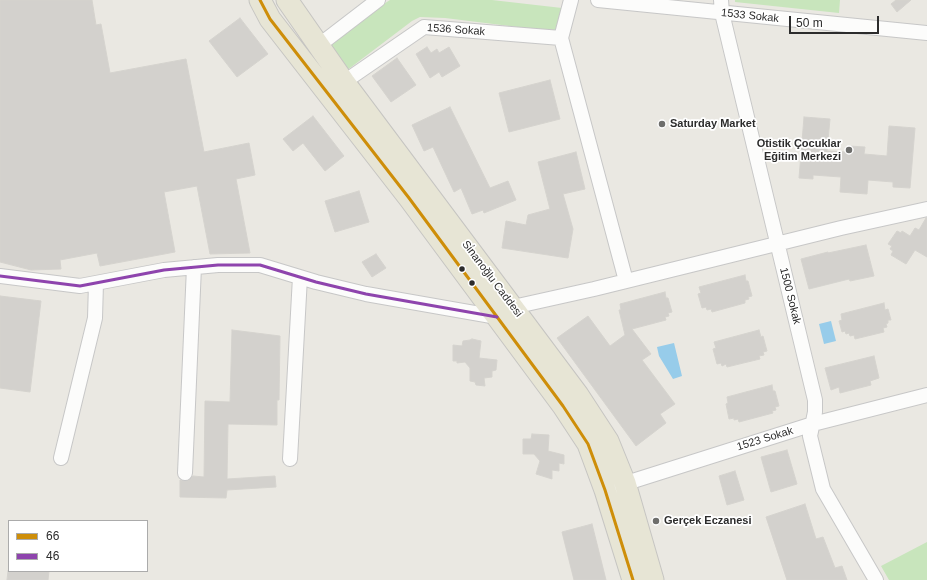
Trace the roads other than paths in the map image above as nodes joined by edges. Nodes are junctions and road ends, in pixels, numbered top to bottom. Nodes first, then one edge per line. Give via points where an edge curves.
1 (260, 0) edge
2 (287, 0) edge
3 (378, 0) edge
4 (571, 0) edge
5 (598, 0) edge
6 (722, 7) edge
7 (927, 33) edge
8 (561, 38) junction
9 (318, 46) junction
10 (344, 82) junction
11 (927, 209) edge
12 (777, 244) junction
13 (194, 267) junction
14 (0, 276) edge
15 (300, 277) junction
16 (626, 281) junction
17 (96, 283) junction
18 (505, 312) junction
19 (927, 395) edge
20 (813, 424) junction
21 (61, 458) dead end
22 (290, 459) dead end
23 (185, 473) dead end
24 (625, 483) junction
25 (605, 490) junction
26 (633, 580) edge
27 (653, 580) edge
28 (876, 580) edge

1 - 18 main road, Si̇nanoğlu Caddesi via 270,19 408,198
2 - 9 main road, Si̇nanoğlu Caddesi
3 - 9 street
4 - 8 street
5 - 6 street, 1533 Sokak
6 - 7 street, 1533 Sokak
6 - 12 street, 1500 Sokak
8 - 10 street, 1536 Sokak via 424,26
8 - 16 street
9 - 10 main road, Si̇nanoğlu Caddesi
10 - 18 main road, Si̇nanoğlu Caddesi
11 - 12 street
12 - 16 street
12 - 20 street, 1500 Sokak via 815,400
13 - 15 street via 260,265
13 - 17 street
13 - 23 street
14 - 17 street via 80,286
15 - 18 street via 366,294 446,309
15 - 22 street
16 - 18 street
17 - 21 street via 95,318
18 - 24 main road, Si̇nanoğlu Caddesi via 578,395 608,441
18 - 25 main road, Si̇nanoğlu Caddesi via 588,444
19 - 20 street, 1523 Sokak
20 - 24 street, 1523 Sokak
20 - 28 street, 1500 Sokak via 810,436 823,489
24 - 25 street, 1523 Sokak
24 - 27 main road, Si̇nanoğlu Caddesi
25 - 26 main road, Si̇nanoğlu Caddesi

